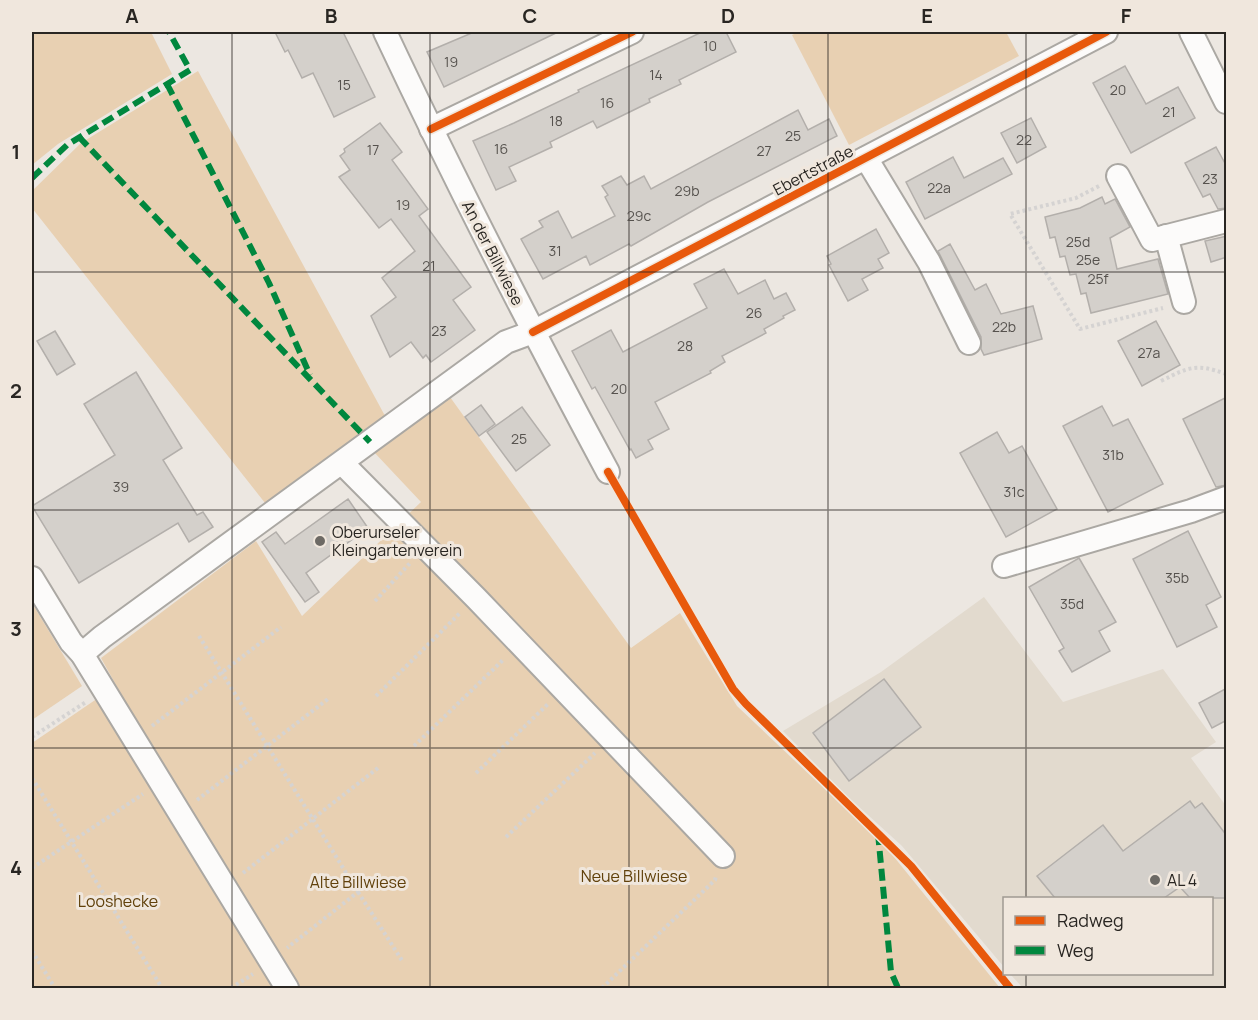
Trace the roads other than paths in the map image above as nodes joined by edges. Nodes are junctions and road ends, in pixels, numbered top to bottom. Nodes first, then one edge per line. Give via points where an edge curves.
1 (385, 32) edge
2 (632, 32) edge
3 (1106, 32) edge
4 (1191, 32) edge
5 (1227, 102) edge
6 (430, 129) junction
7 (866, 158) junction
8 (1118, 176) road end
9 (1227, 221) edge
10 (1166, 236) junction
11 (1184, 302) road end
12 (533, 332) junction
13 (969, 344) dead end
14 (342, 464) junction
15 (608, 472) dead end
16 (1227, 498) edge
17 (1004, 566) dead end
18 (32, 578) edge
19 (82, 654) junction
20 (723, 856) road end
21 (287, 988) edge

1 - 6 street, An der Billwiese
2 - 6 street
3 - 7 street, Ebertstraße
4 - 5 street
6 - 12 street, An der Billwiese
7 - 12 street, Ebertstraße
7 - 13 street via 929,262
8 - 10 street via 1152,240
9 - 10 street
10 - 11 street
12 - 14 street, Ebertstraße via 506,342
12 - 15 street, An der Billwiese
14 - 19 street, Ebertstraße
14 - 20 street
16 - 17 street
18 - 19 street
19 - 21 street

